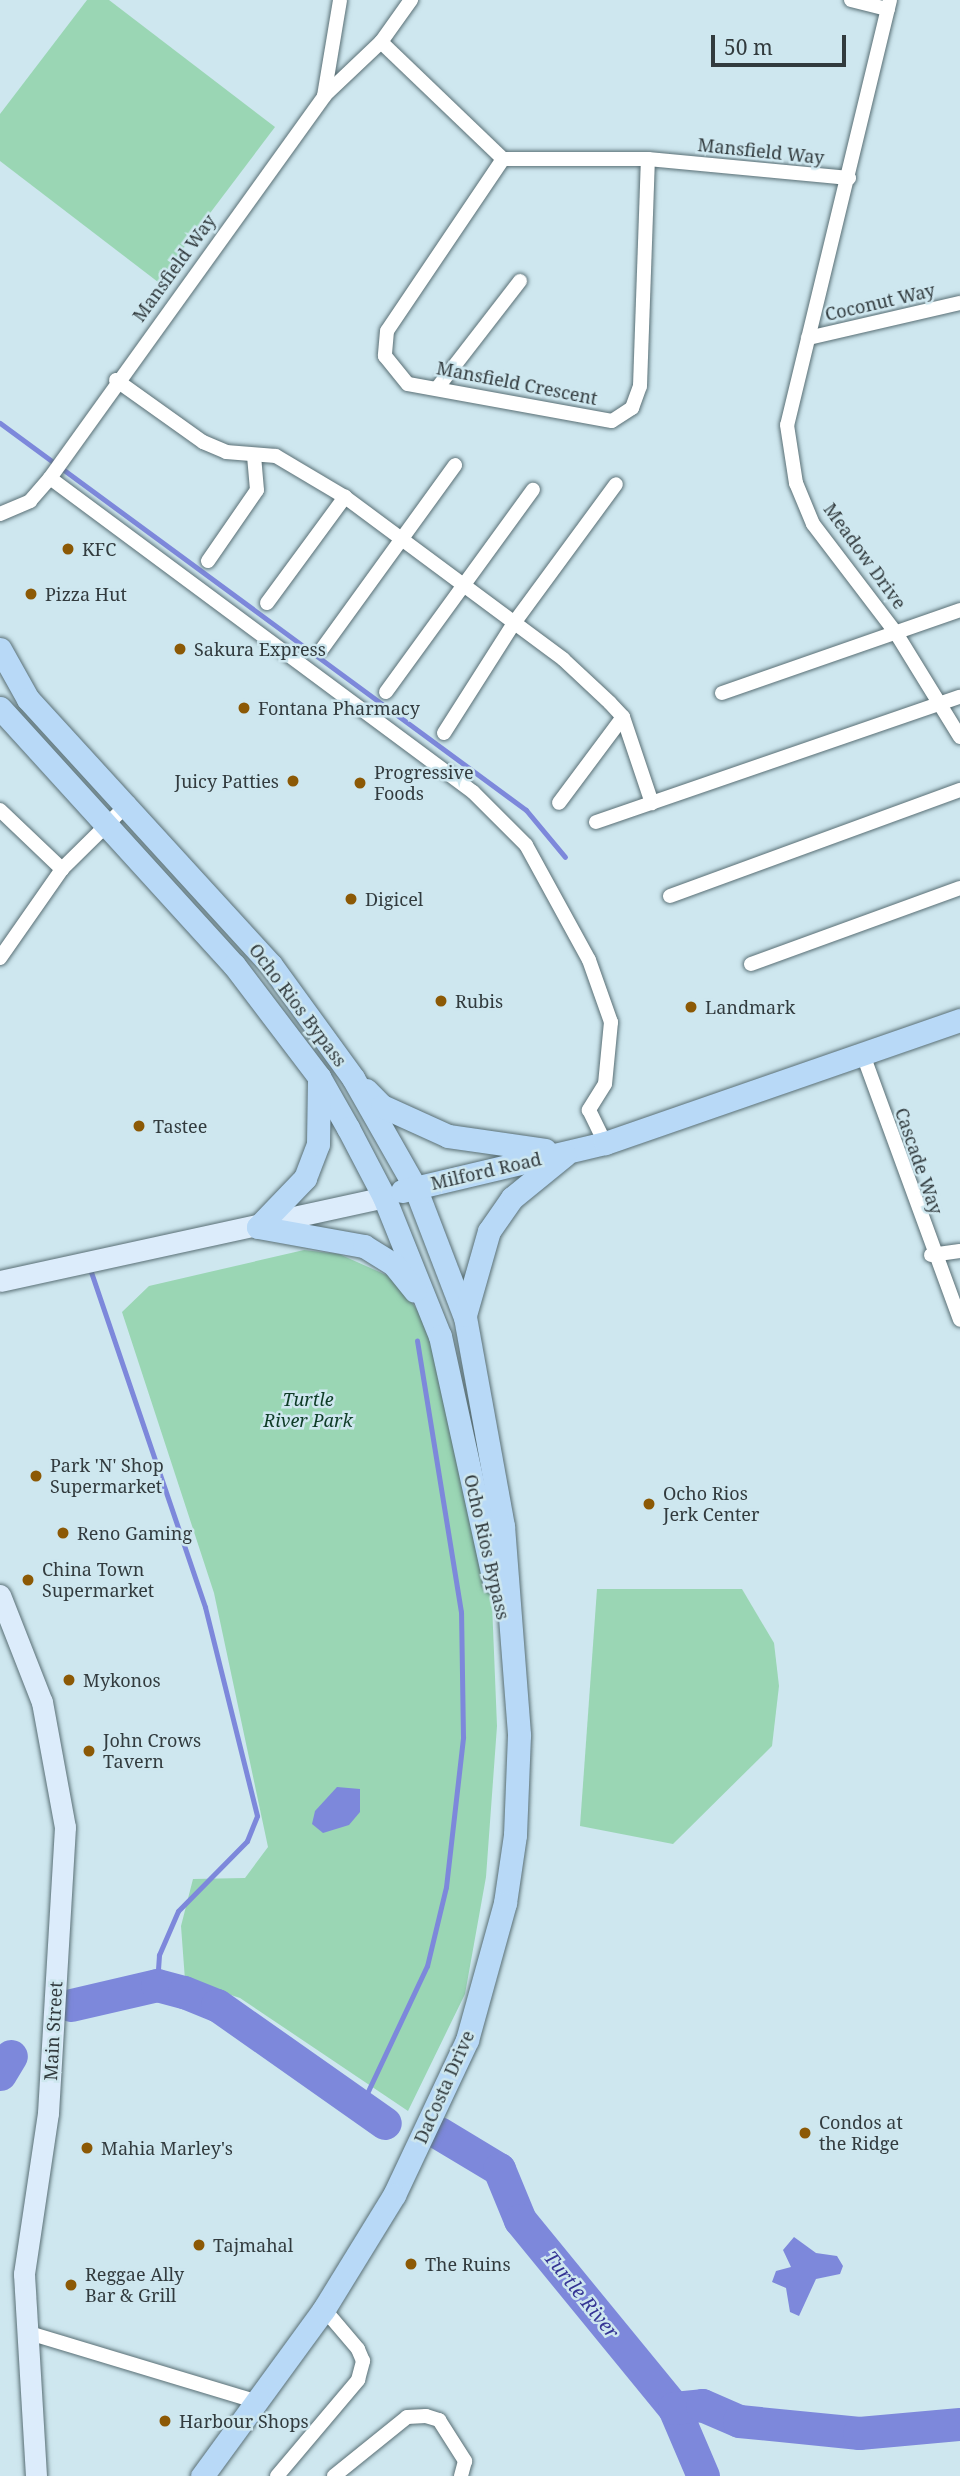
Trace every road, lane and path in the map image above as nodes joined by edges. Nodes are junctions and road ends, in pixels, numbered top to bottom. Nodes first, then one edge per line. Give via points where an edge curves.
1 (340, 0) edge
2 (411, 0) edge
3 (851, 0) edge
4 (889, 5) edge
5 (381, 42) junction
6 (324, 96) junction
7 (503, 159) junction
8 (648, 159) junction
9 (849, 178) junction
10 (520, 281) dead end
11 (960, 303) edge
12 (808, 338) junction
13 (116, 380) junction
14 (438, 387) junction
15 (254, 455) junction
16 (455, 465) dead end
17 (53, 472) junction
18 (616, 484) dead end
19 (533, 490) dead end
20 (345, 497) junction
21 (0, 514) edge
22 (403, 540) junction
23 (208, 561) dead end
24 (463, 585) junction
25 (267, 604) dead end
26 (960, 610) edge
27 (514, 623) junction
28 (896, 633) junction
29 (0, 649) edge
30 (322, 649) dead end
31 (386, 692) dead end
32 (722, 693) dead end
33 (960, 697) edge
34 (942, 703) junction
35 (0, 708) edge
36 (623, 717) junction
37 (443, 733) dead end
38 (960, 737) edge
39 (960, 790) edge
40 (129, 803) junction
41 (559, 803) dead end
42 (652, 803) junction
43 (0, 810) edge
44 (596, 822) dead end
45 (106, 825) junction
46 (62, 869) junction
47 (960, 888) edge
48 (670, 895) dead end
49 (0, 958) edge
50 (751, 964) dead end
51 (960, 1020) edge
52 (862, 1052) junction
53 (319, 1077) junction
54 (353, 1078) junction
55 (605, 1143) junction
56 (567, 1153) junction
57 (415, 1187) junction
58 (384, 1197) junction
59 (258, 1227) junction
60 (960, 1251) edge
61 (931, 1255) junction
62 (0, 1281) edge
63 (465, 1317) junction
64 (960, 1320) edge
65 (440, 1336) junction
66 (0, 1594) edge
67 (507, 1639) junction
68 (324, 2309) junction
69 (26, 2332) junction
70 (254, 2402) junction
71 (36, 2476) edge
72 (202, 2476) edge
73 (277, 2476) edge
74 (334, 2476) edge
75 (461, 2476) edge

1 - 6 street
2 - 5 street, Mansfield Way
3 - 4 street
4 - 9 street, Meadow Drive
5 - 6 street, Mansfield Way
5 - 7 street
6 - 13 street, Mansfield Way
7 - 8 street, Mansfield Way
7 - 14 street, Mansfield Crescent via 387,331 386,356 398,377
8 - 9 street, Mansfield Way
8 - 14 street, Mansfield Crescent via 640,386 632,408 612,421
9 - 12 street, Meadow Drive
10 - 14 street
11 - 12 street, Coconut Way
12 - 28 street, Meadow Drive via 787,425 796,483 813,524
13 - 15 street via 203,442
13 - 17 street, Mansfield Way
15 - 20 street via 275,456
15 - 23 street via 257,490
16 - 22 street
17 - 21 street, Mansfield Way via 30,501
17 - 55 street via 473,792 526,845 589,960 611,1022 605,1084 589,1110
18 - 27 street
19 - 24 street
20 - 22 street
20 - 25 street
22 - 24 street
22 - 30 street
24 - 27 street
24 - 31 street
26 - 28 street
27 - 36 street
27 - 37 street
28 - 32 street
28 - 34 street, Meadow Drive
29 - 40 main road, Ocho Rios Bypass via 28,699
33 - 34 street
34 - 38 street, Meadow Drive
34 - 42 street
35 - 45 main road, Ocho Rios Bypass
36 - 41 street
36 - 42 street
39 - 48 street
40 - 45 street
40 - 54 main road, Ocho Rios Bypass via 271,965
42 - 44 street
43 - 46 street
45 - 46 street
45 - 53 main road, Ocho Rios Bypass via 234,965
46 - 49 street
47 - 50 street
51 - 52 main road, Milford Road
52 - 55 main road, Milford Road
52 - 61 street, Cascade Way
53 - 58 main road, Ocho Rios Bypass
53 - 59 main road via 318,1144 305,1178
54 - 56 main road via 382,1106 449,1136
54 - 57 main road, Ocho Rios Bypass
55 - 56 main road, Milford Road
56 - 57 main road, Milford Road
56 - 63 main road via 512,1198 489,1231
57 - 58 main road, Milford Road
57 - 63 main road, Ocho Rios Bypass
58 - 59 street, Milford Road
58 - 65 main road, Ocho Rios Bypass
59 - 62 street, Milford Road
59 - 65 main road via 364,1246 394,1265
60 - 61 street
61 - 64 street, Cascade Way
63 - 67 main road, Ocho Rios Bypass via 503,1526
65 - 67 main road, Ocho Rios Bypass
66 - 69 street, Main Street via 42,1702 65,1827 48,2113 24,2274
67 - 68 main road, DaCosta Drive via 519,1735 515,1835 489,1968 434,2116 394,2196
68 - 70 main road, DaCosta Drive
68 - 73 street via 358,2349 363,2361 358,2380
69 - 70 street
69 - 71 street, Main Street
70 - 72 main road, DaCosta Drive
74 - 75 street via 407,2417 426,2416 439,2420 465,2460

